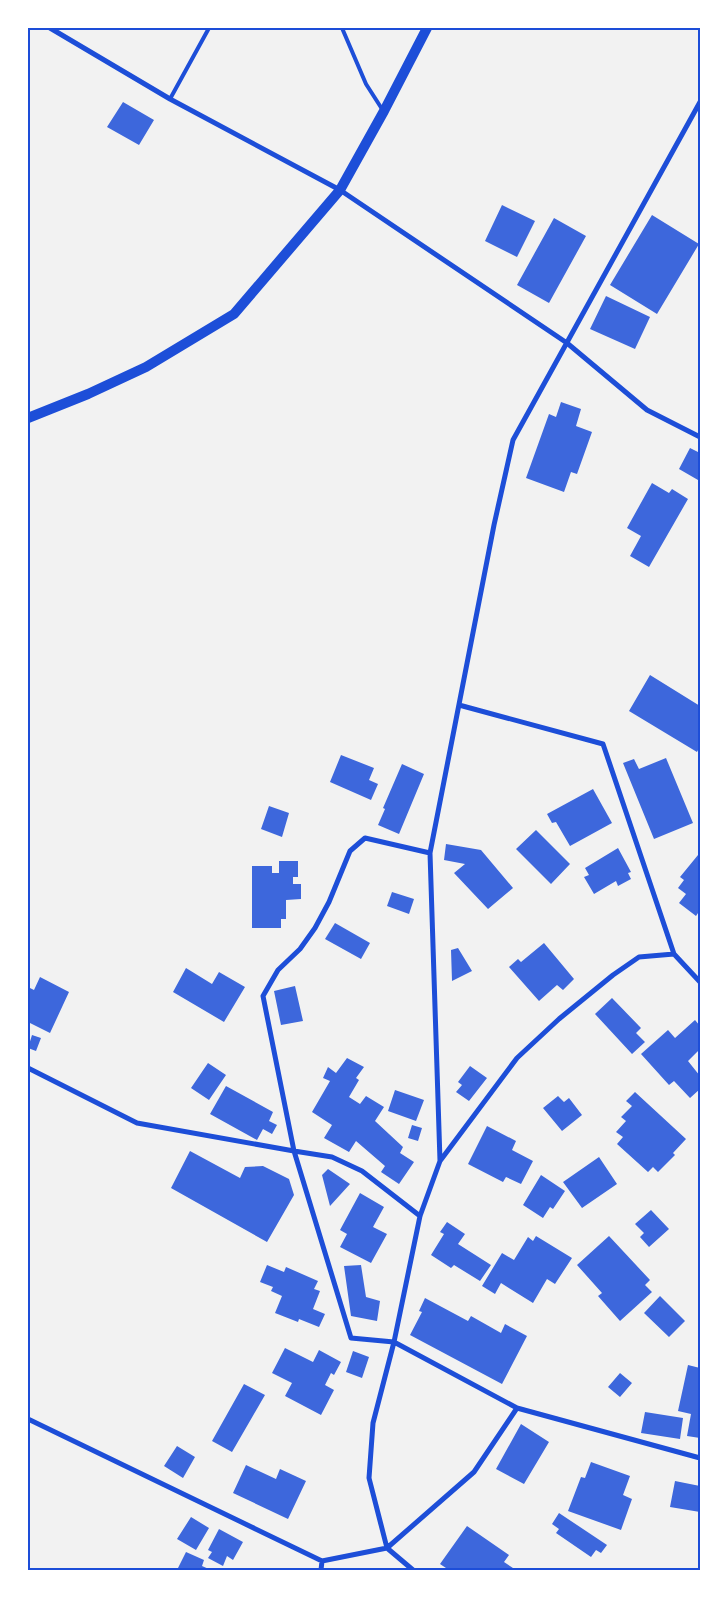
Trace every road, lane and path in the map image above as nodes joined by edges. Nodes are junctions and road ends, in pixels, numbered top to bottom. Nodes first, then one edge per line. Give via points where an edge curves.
1 (50, 28) edge
2 (209, 28) edge
3 (342, 28) edge
4 (427, 28) edge
5 (170, 99) junction
6 (700, 102) edge
7 (384, 111) junction
8 (340, 190) junction
9 (567, 343) junction
10 (28, 418) edge
11 (700, 437) edge
12 (459, 705) junction
13 (430, 853) junction
14 (674, 954) junction
15 (700, 982) edge
16 (28, 1068) edge
17 (294, 1151) junction
18 (440, 1161) junction
19 (420, 1216) junction
20 (394, 1342) junction
21 (517, 1408) junction
22 (28, 1419) edge
23 (700, 1458) edge
24 (388, 1548) junction
25 (322, 1561) junction
26 (321, 1570) edge
27 (413, 1570) edge

1 - 5 street
2 - 5 lane
3 - 7 lane via 366,84
4 - 7 main road
5 - 8 street
6 - 9 street
7 - 8 main road
8 - 9 street
8 - 10 main road via 234,314 146,367
9 - 11 street via 647,410
9 - 12 street via 513,440
12 - 13 street
12 - 14 street via 603,744
13 - 17 street via 366,838 350,851 315,928 300,949 278,970 263,996
13 - 18 street
14 - 15 street
14 - 18 street via 639,958 559,1019 517,1058
16 - 17 street via 137,1123
17 - 19 street via 332,1157 362,1171
17 - 20 street via 351,1338
18 - 19 street
19 - 20 street
20 - 21 street
20 - 24 street via 373,1423 369,1478
21 - 23 street
21 - 24 street via 474,1472
22 - 25 street
24 - 25 street
24 - 27 street
25 - 26 street

